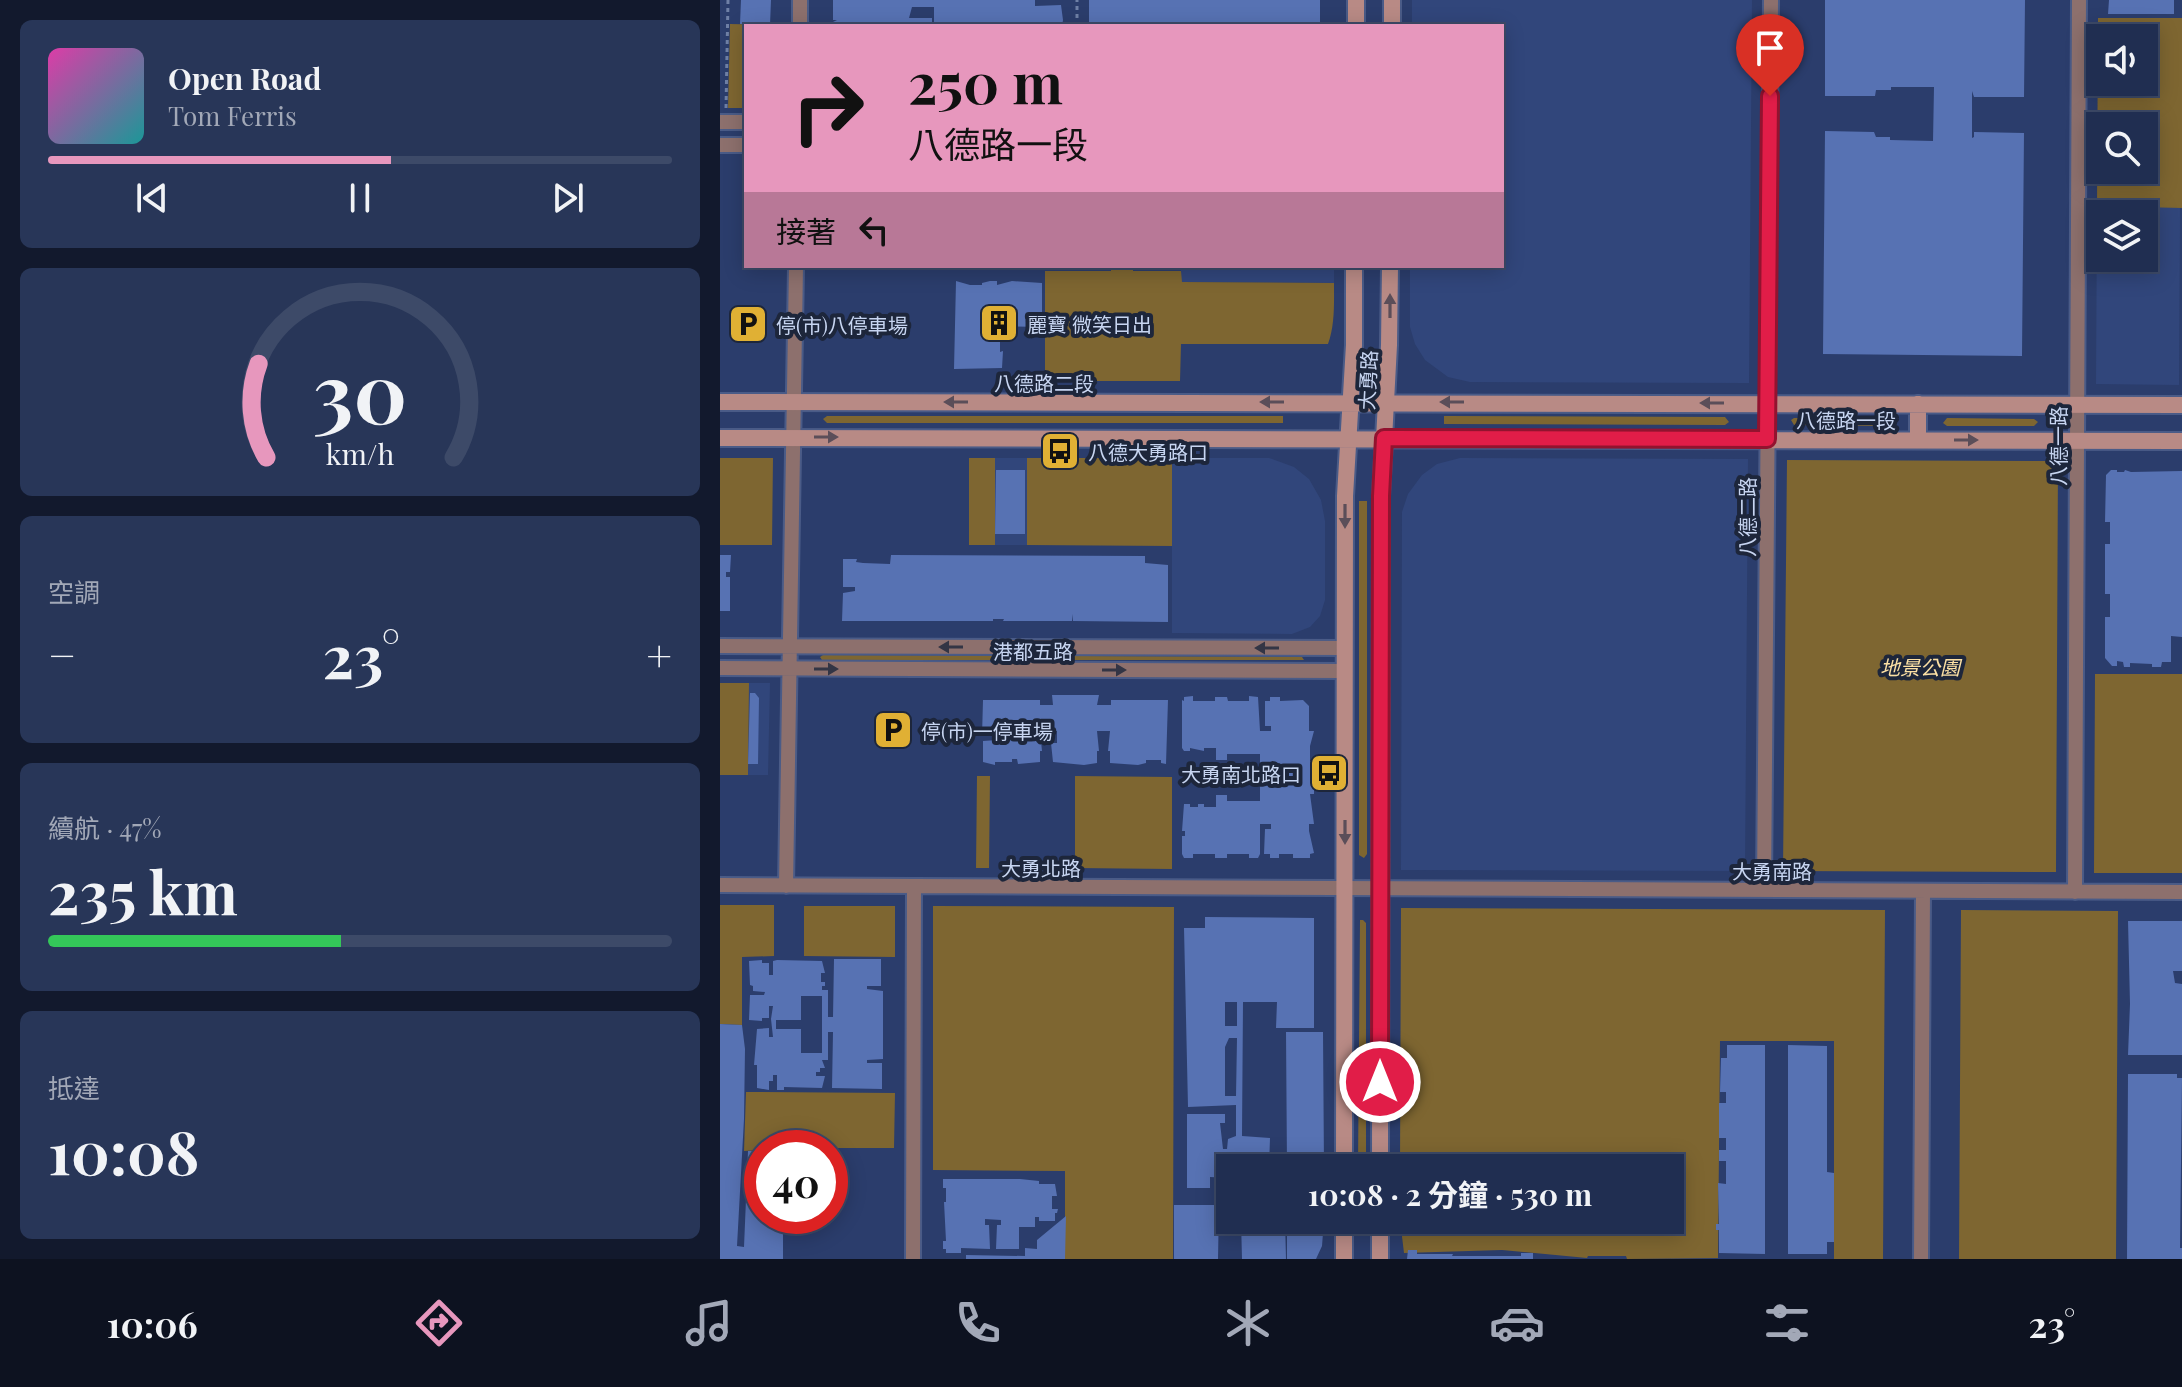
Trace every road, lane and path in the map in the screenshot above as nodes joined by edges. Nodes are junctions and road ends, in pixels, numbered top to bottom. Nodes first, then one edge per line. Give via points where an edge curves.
1 (728, 0) edge
2 (800, 0) edge
3 (1077, 0) edge
4 (1356, 0) edge
5 (1392, 0) edge
6 (1771, 0) edge
7 (2079, 0) edge
8 (800, 24) edge
9 (1077, 24) edge
10 (1356, 24) edge
11 (1392, 24) edge
12 (723, 116) edge
13 (744, 121) edge
14 (720, 145) edge
15 (744, 145) edge
16 (796, 268) edge
17 (1354, 268) edge
18 (1390, 268) edge
19 (720, 402) edge
20 (794, 402) junction
21 (1350, 402) junction
22 (1368, 402) joint
23 (1386, 402) junction
24 (1767, 404) junction
25 (1918, 404) junction
26 (2077, 405) junction
27 (2182, 405) edge
28 (793, 437) junction
29 (720, 438) edge
30 (1348, 438) junction
31 (1384, 438) junction
32 (1767, 439) junction
33 (1918, 440) junction
34 (2077, 440) junction
35 (2182, 441) edge
36 (720, 646) edge
37 (790, 646) junction
38 (1345, 648) junction
39 (720, 668) edge
40 (789, 669) junction
41 (1345, 671) junction
42 (720, 885) edge
43 (786, 886) junction
44 (914, 887) junction
45 (1345, 889) junction
46 (1362, 889) joint
47 (1380, 889) junction
48 (1764, 890) junction
49 (1923, 891) junction
50 (2075, 892) junction
51 (2182, 892) edge
52 (1344, 1154) edge
53 (1380, 1154) edge
54 (1344, 1234) edge
55 (1380, 1234) edge
56 (913, 1259) edge
57 (1344, 1259) edge
58 (1380, 1259) edge
59 (1921, 1259) edge

1 - 12 path
2 - 8 street
3 - 9 path
4 - 10 street
5 - 11 street
6 - 24 street, 八德二路
7 - 26 street, 八德一路
12 - 13 street
14 - 15 street
16 - 20 street
17 - 21 street, 大勇路
23 -> 18 street, 大勇路
19 - 20 street, 八德路二段
21 -> 20 street, 八德路二段
20 - 28 street
21 - 22 street, 八德路二段
21 - 30 street, 大勇路
22 - 23 street, 八德路一段
24 -> 23 street, 八德路一段
23 - 31 street, 大勇路
24 - 25 street, 八德路一段
24 - 32 street, 八德二路
25 - 26 street, 八德路一段
25 - 33 street
26 - 27 street, 八德路一段
26 - 34 street, 八德一路
28 - 29 street
28 -> 30 street
28 - 37 street
30 - 31 street, 八德路一段
30 -> 38 street, 大勇路
31 - 32 street, 八德路一段
31 - 47 street, 大勇路
32 - 33 street, 八德路一段
32 - 48 street, 八德二路
33 -> 34 street, 八德路一段
34 - 35 street, 八德路一段
34 - 50 street, 八德一路
36 - 37 street, 港都五路
38 -> 37 street, 港都五路
37 - 40 street
38 - 41 street, 大勇路
39 - 40 street, 港都五路
40 -> 41 street, 港都五路
40 - 43 street
41 -> 45 street, 大勇路
42 - 43 street, 大勇北路
43 - 44 street, 大勇北路
44 - 45 street, 大勇北路
44 - 56 street
45 - 46 street, 大勇北路
45 - 52 street, 大勇路
46 - 47 street, 大勇南路
47 - 48 street, 大勇南路
47 - 53 street, 大勇路
48 - 49 street, 大勇南路
49 - 50 street, 大勇南路
49 - 59 street
50 - 51 street, 大勇南路
54 - 57 street
55 - 58 street

